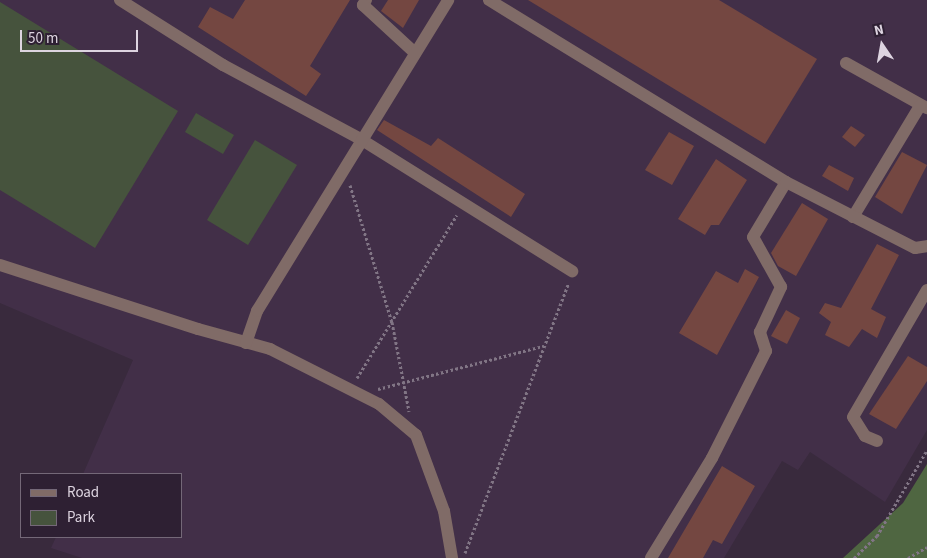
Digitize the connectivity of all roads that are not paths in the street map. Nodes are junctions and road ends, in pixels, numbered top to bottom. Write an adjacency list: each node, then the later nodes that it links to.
1 (120, 0): 8 (street)
2 (366, 0): 5 (street)
3 (448, 0): 5 (street)
4 (489, 0): 9 (street)
5 (415, 53): 8 (street)
6 (846, 63): 7 (street)
7 (924, 107): 10 (street)
8 (362, 140): 13 (street); 15 (street)
9 (786, 182): 10 (street); 18 (street)
10 (853, 217): 11 (street)
11 (927, 246)
12 (0, 265): 15 (street)
13 (572, 271)
14 (927, 290): 16 (street)
15 (246, 342): 17 (street)
16 (877, 441)
17 (452, 558)
18 (651, 558)

